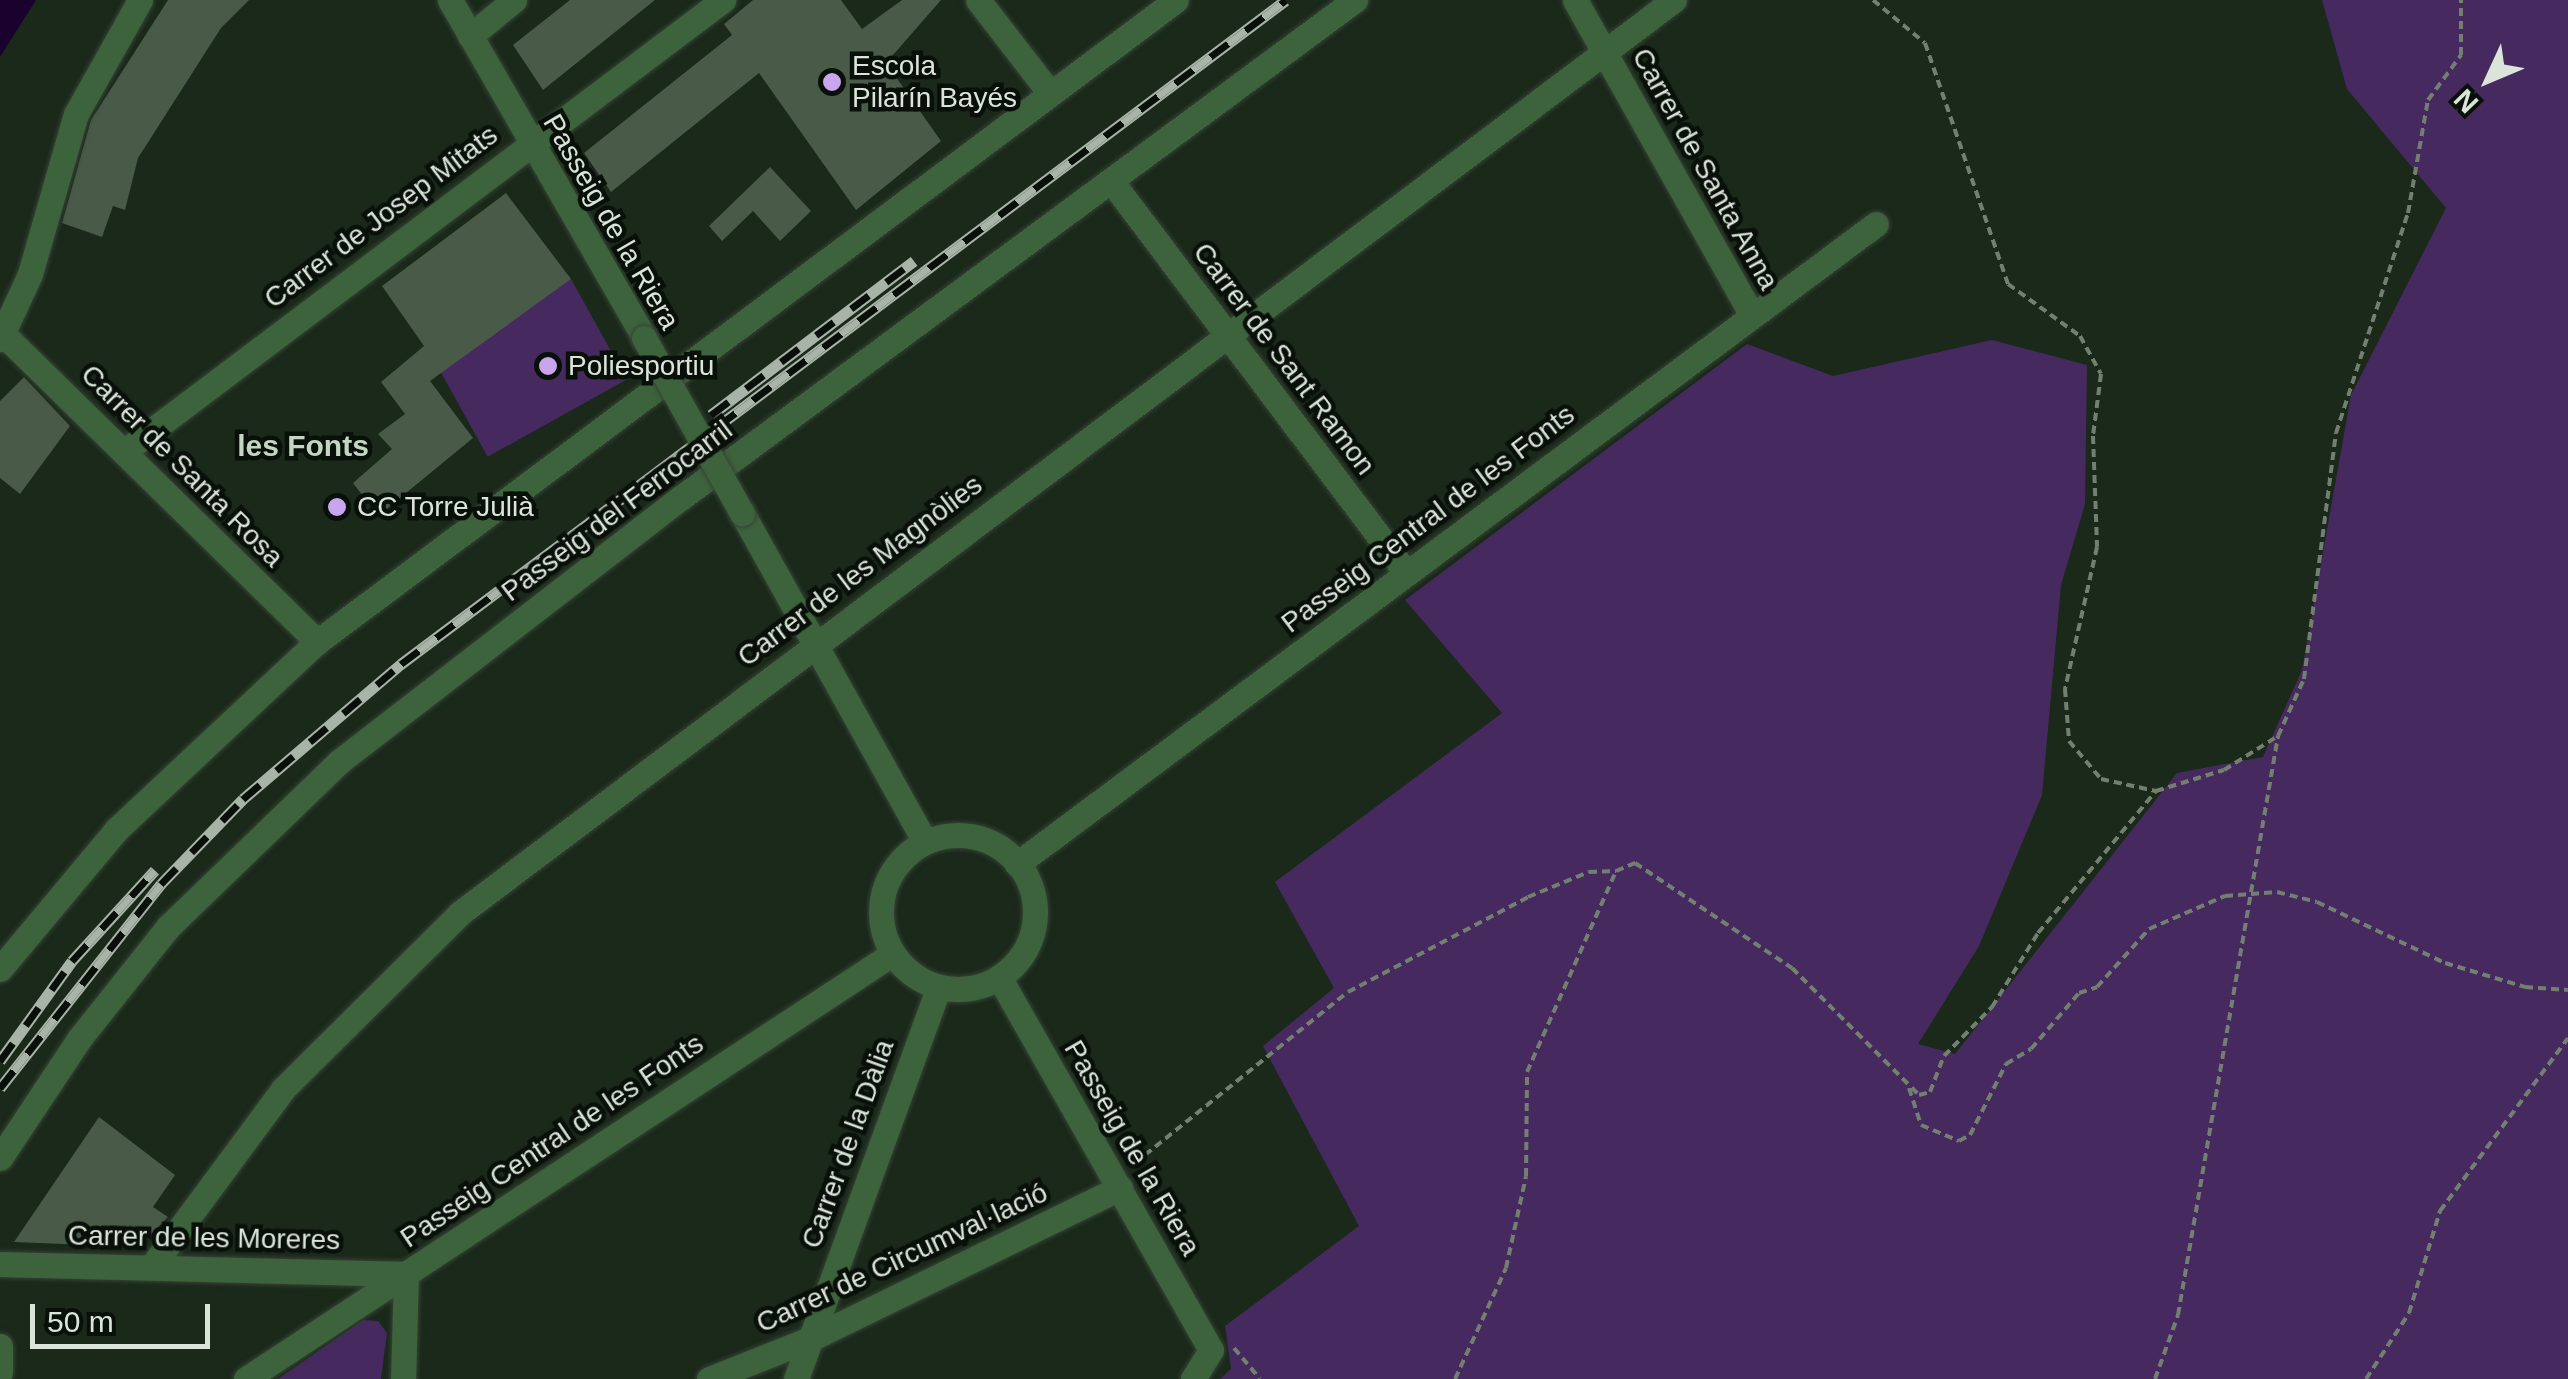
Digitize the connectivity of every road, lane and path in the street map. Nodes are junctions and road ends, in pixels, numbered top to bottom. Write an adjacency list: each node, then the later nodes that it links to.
1 (140, 0): 20 (street)
2 (450, 0): 12 (street, Passeig de la Riera)
3 (514, 0): 12 (street)
4 (723, 0): 15 (street, Carrer de Josep Mitats)
5 (978, 0): 14 (street)
6 (1176, 0): 14 (street)
7 (1355, 0): 16 (street, Passeig del Ferrocarril)
8 (1576, 0): 13 (street, Carrer de Santa Anna)
9 (1674, 0): 13 (street, Carrer de les Magnòlies)
10 (1873, 0): 26 (path)
11 (2462, 0): 25 (path)
12 (470, 36): 15 (street, Passeig de la Riera)
13 (1606, 52): 18 (street, Carrer de Santa Anna); 19 (street, Carrer de les Magnòlies)
14 (1048, 92): 23 (street)
15 (529, 142): 21 (street, Carrer de Josep Mitats); 24 (street, Passeig de la Riera, bridge)
16 (1112, 182): 19 (street, Carrer de Sant Ramon); 38 (street, Passeig del Ferrocarril)
17 (1876, 224): 18 (street, Passeig Central de les Fonts)
18 (1752, 316): 22 (street, Passeig Central de les Fonts)
19 (1227, 332): 22 (street, Carrer de Sant Ramon); 24 (street, Carrer de les Magnòlies)
20 (2, 337): 21 (street, Carrer de Santa Rosa)
21 (126, 450): 23 (street, Carrer de Santa Rosa)
22 (1407, 573): 28 (street, Passeig Central de les Fonts)
23 (317, 642): 32 (street)
24 (813, 643): 27 (street, Passeig de la Riera); 41 (street, Carrer de les Magnòlies)
25 (2278, 736): 26 (path); 30 (path)
26 (2156, 791): 37 (path)
27 (925, 842): 28 (street); 31 (street)
28 (1017, 864): 33 (street)
29 (1616, 871): 37 (path); 39 (path); 53 (path)
30 (2253, 894): 35 (path); 37 (path); 54 (path)
31 (892, 954): 34 (street); 42 (street, Passeig Central de les Fonts)
32 (0, 969)
33 (999, 978): 34 (street); 39 (street, Passeig de la Riera)
34 (939, 987): 43 (street, Carrer de la Dàlia)
35 (2568, 990)
36 (2568, 1038): 55 (path)
37 (1909, 1088)
38 (0, 1158)
39 (1117, 1184): 43 (street, Carrer de Circumval·lació); 45 (street, Passeig de la Riera)
40 (0, 1264): 41 (street, Carrer de les Moreres)
41 (153, 1265): 42 (street, Carrer de les Moreres)
42 (406, 1274): 47 (street, Passeig Central de les Fonts); 48 (street)
43 (810, 1339): 49 (street, Carrer de Circumval·lació); 50 (street, Carrer de la Dàlia)
44 (0, 1346): 46 (street)
45 (1211, 1350): 51 (street); 52 (path)
46 (0, 1372)
47 (246, 1379)
48 (403, 1379)
49 (709, 1379)
50 (796, 1379)
51 (1192, 1379)
52 (1260, 1379)
53 (1455, 1379)
54 (2155, 1379)
55 (2366, 1379)

